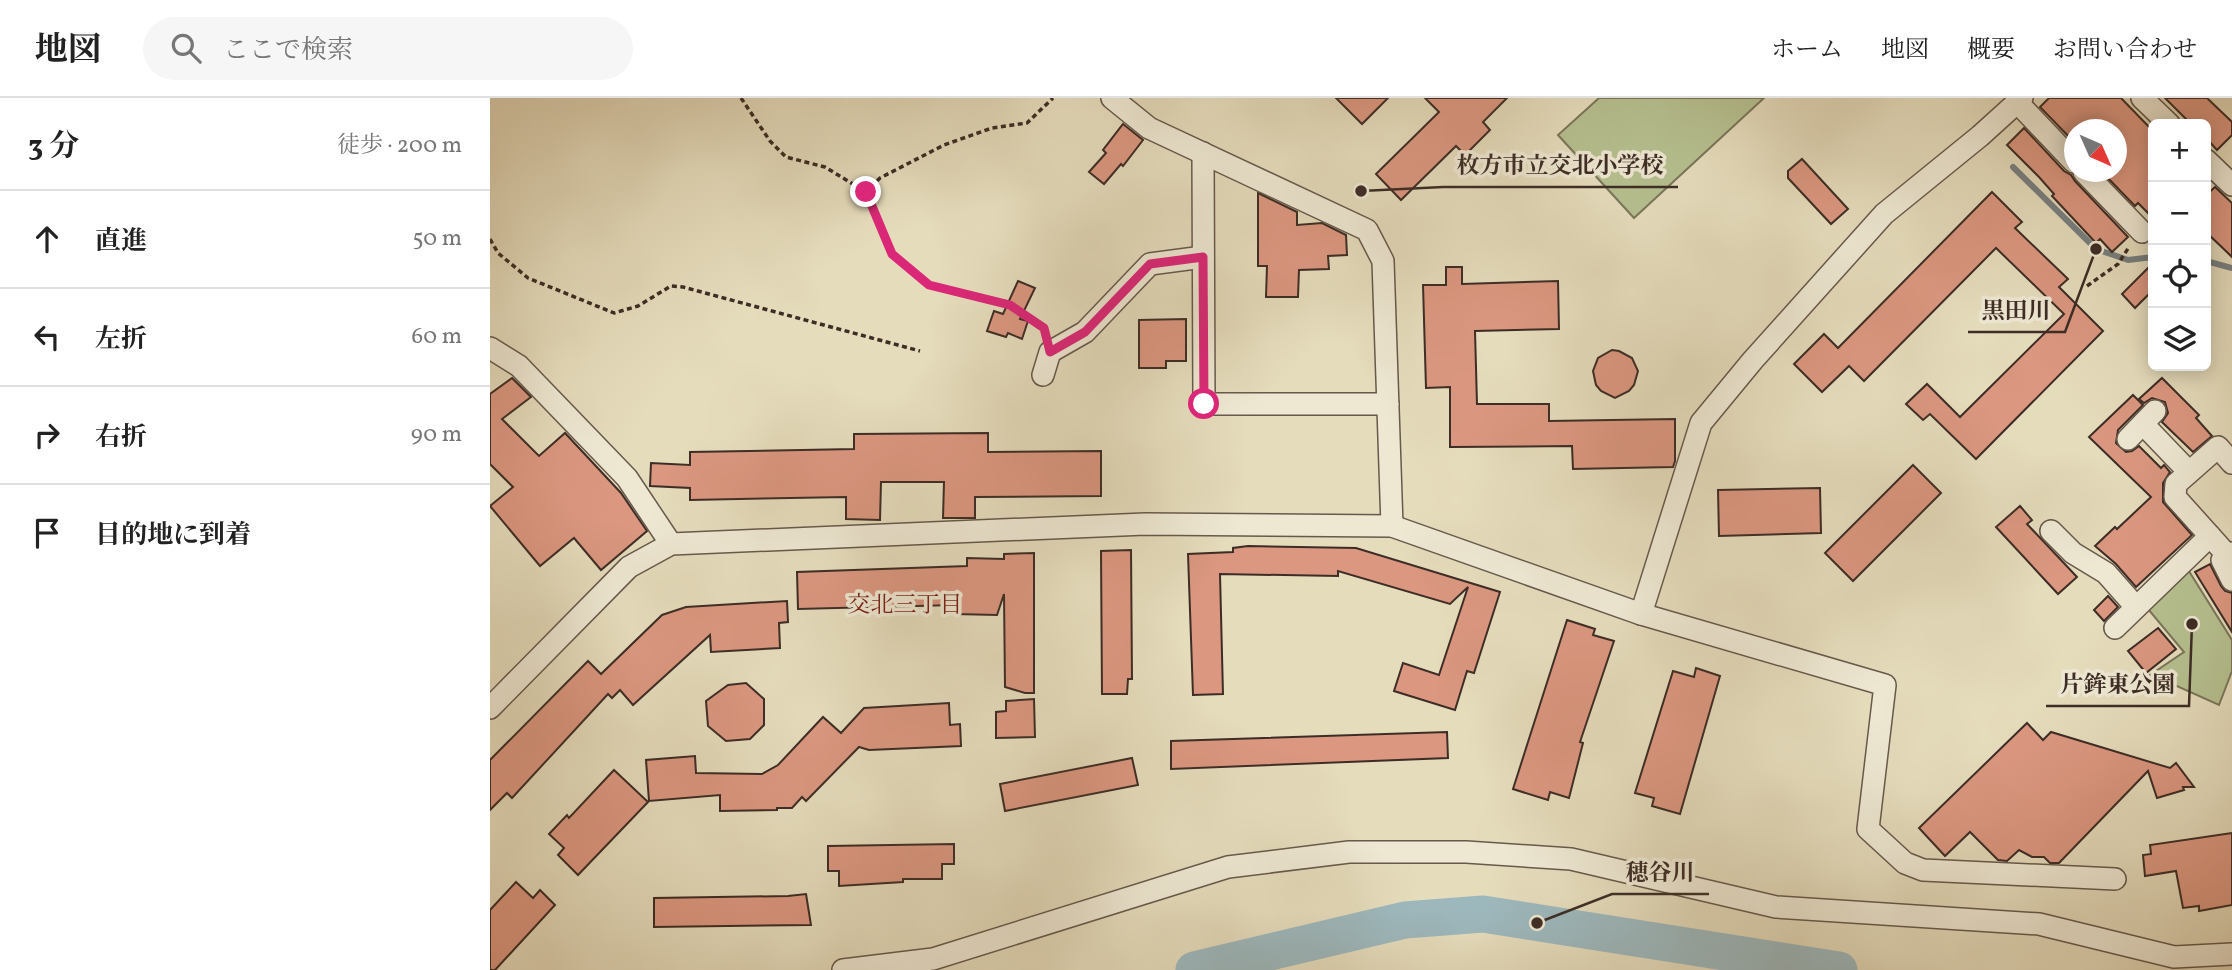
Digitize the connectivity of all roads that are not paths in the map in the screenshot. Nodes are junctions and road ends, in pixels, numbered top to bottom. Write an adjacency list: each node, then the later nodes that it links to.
1 (1112, 98): 6 (street)
2 (2142, 98): 4 (street)
3 (2019, 100): 5 (street); 23 (street)
4 (2164, 119)
5 (2064, 151)
6 (1203, 153): 9 (street); 12 (street)
7 (2092, 182): 8 (street)
8 (2138, 239)
9 (1203, 257): 11 (street); 12 (street)
10 (490, 348): 19 (street)
11 (1043, 375)
12 (1388, 404): 16 (street)
13 (2142, 424): 15 (street)
14 (2232, 463): 15 (street)
15 (2189, 472): 18 (street)
16 (1392, 526): 19 (street); 23 (street)
17 (2051, 531): 22 (street)
18 (2210, 536): 20 (street); 22 (street)
19 (671, 544): 25 (street)
20 (2230, 555): 21 (street)
21 (2232, 580)
22 (2136, 607): 24 (street)
23 (1641, 614): 26 (street)
24 (2115, 628)
25 (490, 708)
26 (2115, 879)
27 (2232, 954): 28 (street)
28 (843, 970)

